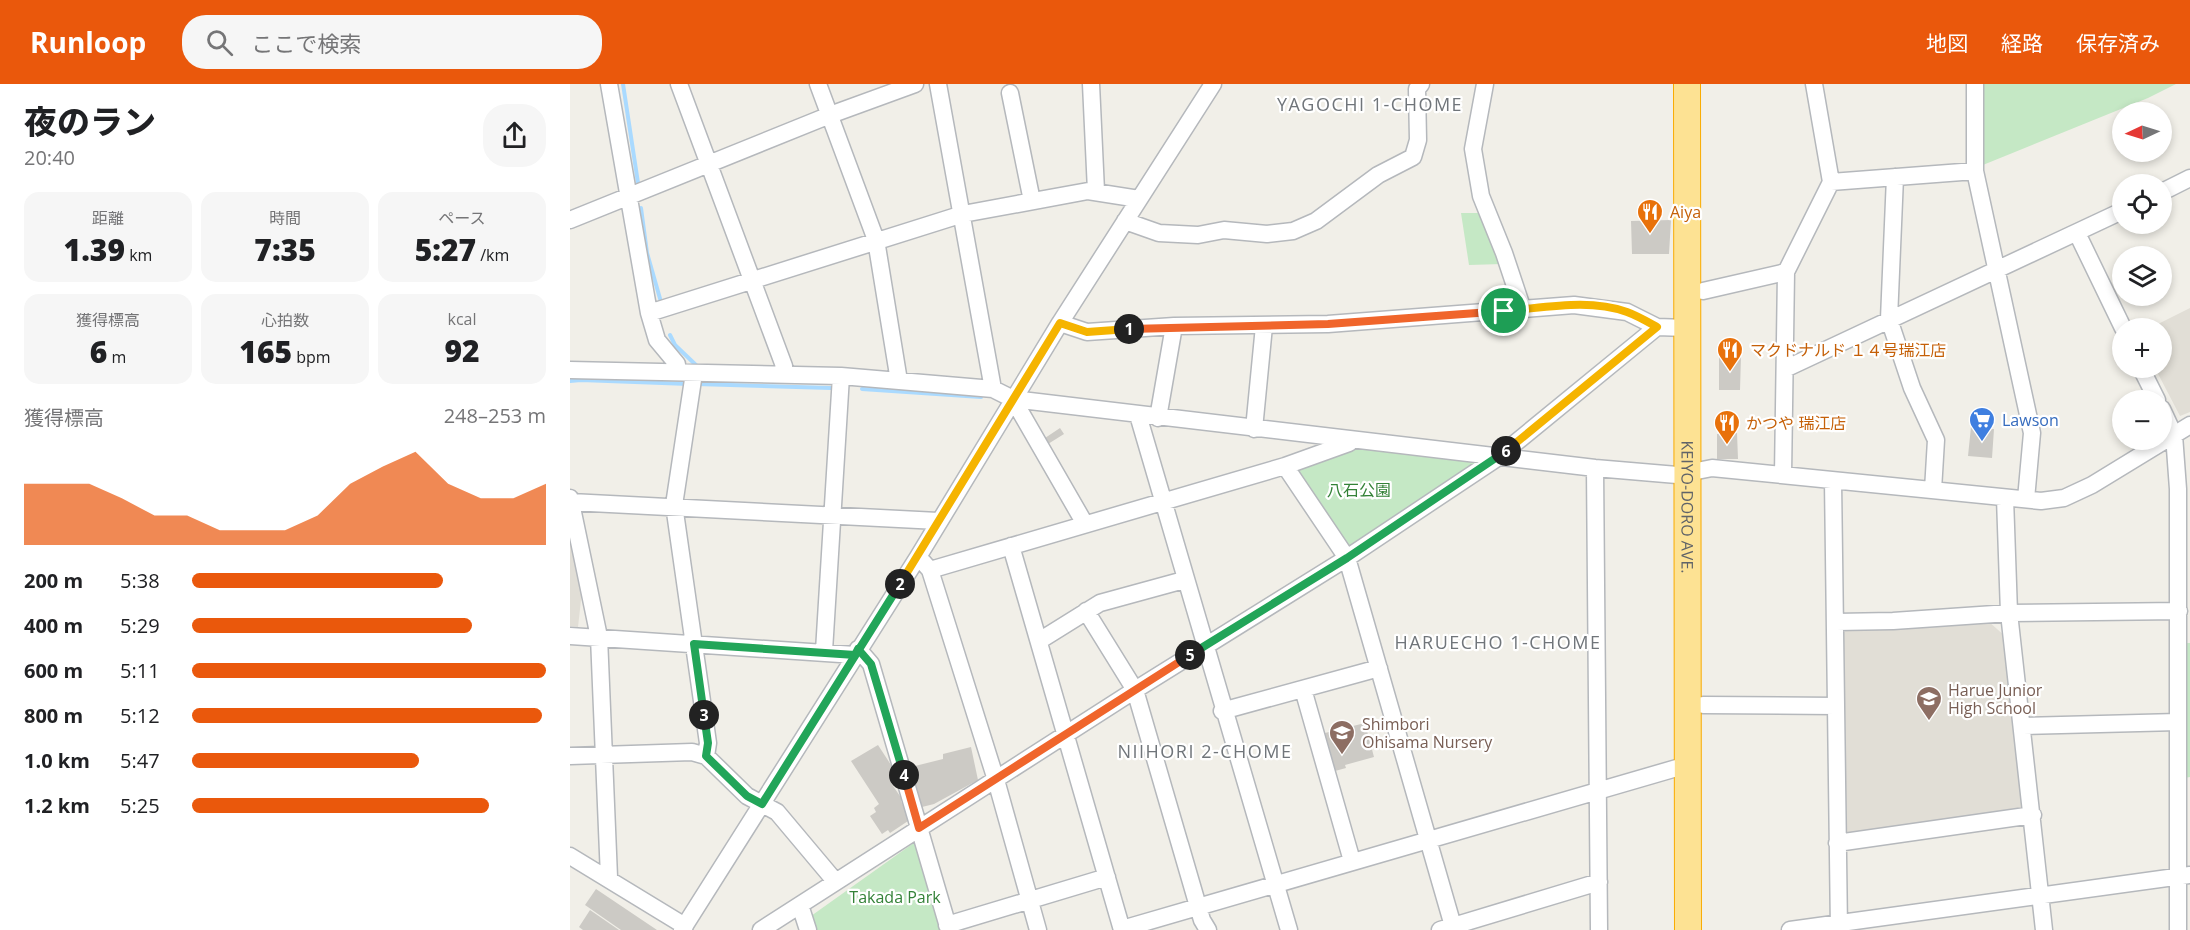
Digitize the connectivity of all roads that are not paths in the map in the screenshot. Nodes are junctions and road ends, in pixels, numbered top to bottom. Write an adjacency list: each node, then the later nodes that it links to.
1 (609, 84): 23 (street)
2 (679, 84): 16 (street)
3 (819, 84): 15 (street)
4 (915, 84): 15 (street)
5 (938, 84): 26 (street)
6 (1091, 84): 22 (street)
7 (1213, 84): 24 (street)
8 (1421, 84): 29 (street)
9 (1485, 84): 36 (street)
10 (1687, 84): 44 (highway, KEIYO-DORO AVE.)
11 (1704, 84): 35 (highway, KEIYO-DORO AVE.)
12 (1814, 84): 20 (street)
13 (1975, 84): 17 (street)
14 (1010, 93): 25 (street)
15 (830, 115): 16 (street); 31 (street)
16 (708, 165): 23 (street); 34 (street)
17 (1975, 171): 18 (street); 32 (street)
18 (1895, 177): 20 (street); 39 (street)
19 (2190, 178): 21 (street)
20 (1831, 183): 33 (street)
21 (2172, 187)
22 (1096, 191): 24 (street); 25 (street)
23 (629, 196): 28 (street); 37 (street)
24 (1139, 199): 29 (street)
25 (1032, 201): 26 (street)
26 (963, 214): 31 (street); 51 (street)
27 (2112, 216): 30 (street)
28 (570, 220)
29 (1125, 221): 40 (street)
30 (2077, 233): 32 (street); 38 (street)
31 (876, 240): 34 (street); 50 (street)
32 (1995, 271): 39 (street); 69 (street)
33 (1786, 272): 35 (street); 45 (street)
34 (752, 280): 37 (street); 48 (street)
35 (1703, 291): 63 (highway, KEIYO-DORO AVE.)
36 (1523, 310): 42 (street); 43 (street)
37 (649, 313): 47 (street)
38 (2118, 318)
39 (1889, 319): 45 (street); 67 (street)
40 (1060, 323): 41 (street); 52 (street)
41 (1174, 326): 42 (street); 54 (street)
42 (1264, 326): 56 (street)
43 (1657, 327): 44 (street); 60 (street)
44 (1686, 328): 63 (highway, KEIYO-DORO AVE.)
45 (1785, 369): 64 (street)
46 (570, 370): 47 (street)
47 (686, 372): 48 (street); 72 (street)
48 (784, 375): 49 (street)
49 (841, 376): 50 (street); 73 (street)
50 (899, 381): 51 (street)
51 (993, 389): 52 (street)
52 (1013, 399): 53 (street); 74 (street); 75 (street)
53 (1138, 415): 54 (street); 71 (street)
54 (1158, 418): 56 (street)
55 (2190, 425): 58 (street)
56 (1254, 429): 59 (street)
57 (2172, 431): 58 (street)
58 (2174, 435): 66 (street); 69 (street)
59 (1354, 441): 60 (street); 61 (street)
60 (1497, 458): 62 (street); 78 (street)
61 (1286, 466): 71 (street); 78 (street)
62 (1595, 468): 63 (street); 107 (street)
63 (1695, 471): 64 (street); 95 (highway, KEIYO-DORO AVE.); 104 (highway, KEIYO-DORO AVE.)
64 (1784, 475): 65 (street)
65 (1833, 481): 67 (street); 84 (street)
66 (2184, 488): 82 (street)
67 (1933, 490): 68 (street)
68 (2005, 498): 69 (street); 83 (street)
69 (2026, 499)
70 (570, 500): 72 (street); 86 (street)
71 (1162, 501): 75 (street); 80 (street)
72 (674, 505): 73 (street); 88 (street)
73 (832, 516): 74 (street); 90 (street)
74 (938, 521): 77 (street)
75 (1085, 524): 76 (street)
76 (1011, 546): 79 (street); 87 (street)
77 (918, 557): 79 (street); 91 (street)
78 (1347, 558): 89 (street); 92 (street)
79 (930, 570): 105 (street)
80 (1184, 580): 81 (street); 89 (street)
81 (1086, 611): 87 (street); 94 (street)
82 (2179, 611): 83 (street); 98 (street)
83 (2008, 613): 84 (street); 99 (street)
84 (1836, 622): 96 (street)
85 (570, 636): 86 (street)
86 (599, 637): 88 (street); 101 (street)
87 (1040, 641): 100 (street)
88 (694, 644): 90 (street); 103 (street)
89 (1204, 647): 94 (street); 97 (street)
90 (824, 651): 91 (street)
91 (857, 652): 108 (street); 110 (street)
92 (1379, 668): 93 (street); 111 (street)
93 (1303, 689): 97 (street); 114 (street)
94 (1135, 690): 100 (street); 124 (street)
95 (1703, 705): 96 (street); 137 (highway, KEIYO-DORO AVE.)
96 (1836, 706): 112 (street)
97 (1222, 711): 120 (street)
98 (2178, 722): 99 (street); 106 (street)
99 (2023, 726): 109 (street)
100 (1066, 735): 105 (street); 117 (street)
101 (603, 755): 102 (street); 103 (street); 116 (street)
102 (570, 756)
103 (706, 756): 108 (street)
104 (1687, 765): 107 (street); 136 (highway, KEIYO-DORO AVE.)
105 (996, 780): 110 (street); 122 (street)
106 (2184, 791): 115 (street)
107 (1599, 792): 111 (street); 119 (street)
108 (762, 804): 118 (street); 127 (street)
109 (2033, 815): 112 (street); 121 (street)
110 (919, 828): 118 (street); 125 (street)
111 (1428, 839): 114 (street); 128 (street)
112 (1837, 843): 126 (street)
113 (570, 856): 116 (street)
114 (1352, 861): 120 (street)
115 (2184, 876): 121 (street); 140 (street)
116 (609, 877): 127 (street)
117 (1107, 877): 122 (street); 129 (street)
118 (835, 881): 123 (street)
119 (1599, 882): 128 (street); 135 (street)
120 (1274, 883): 124 (street); 134 (street)
121 (2042, 895): 126 (street); 139 (street)
122 (1029, 900): 125 (street); 132 (street)
123 (800, 904): 130 (street); 131 (street)
124 (1198, 905): 129 (street); 133 (street)
125 (948, 927)
126 (1839, 927): 138 (street)
127 (684, 928)
128 (1447, 928)
129 (1122, 929)
130 (761, 930)
131 (808, 930)
132 (1038, 930)
133 (1208, 930)
134 (1289, 930)
135 (1599, 930)
136 (1688, 930)
137 (1704, 930)
138 (1790, 930)
139 (2044, 930)
140 (2178, 930)

